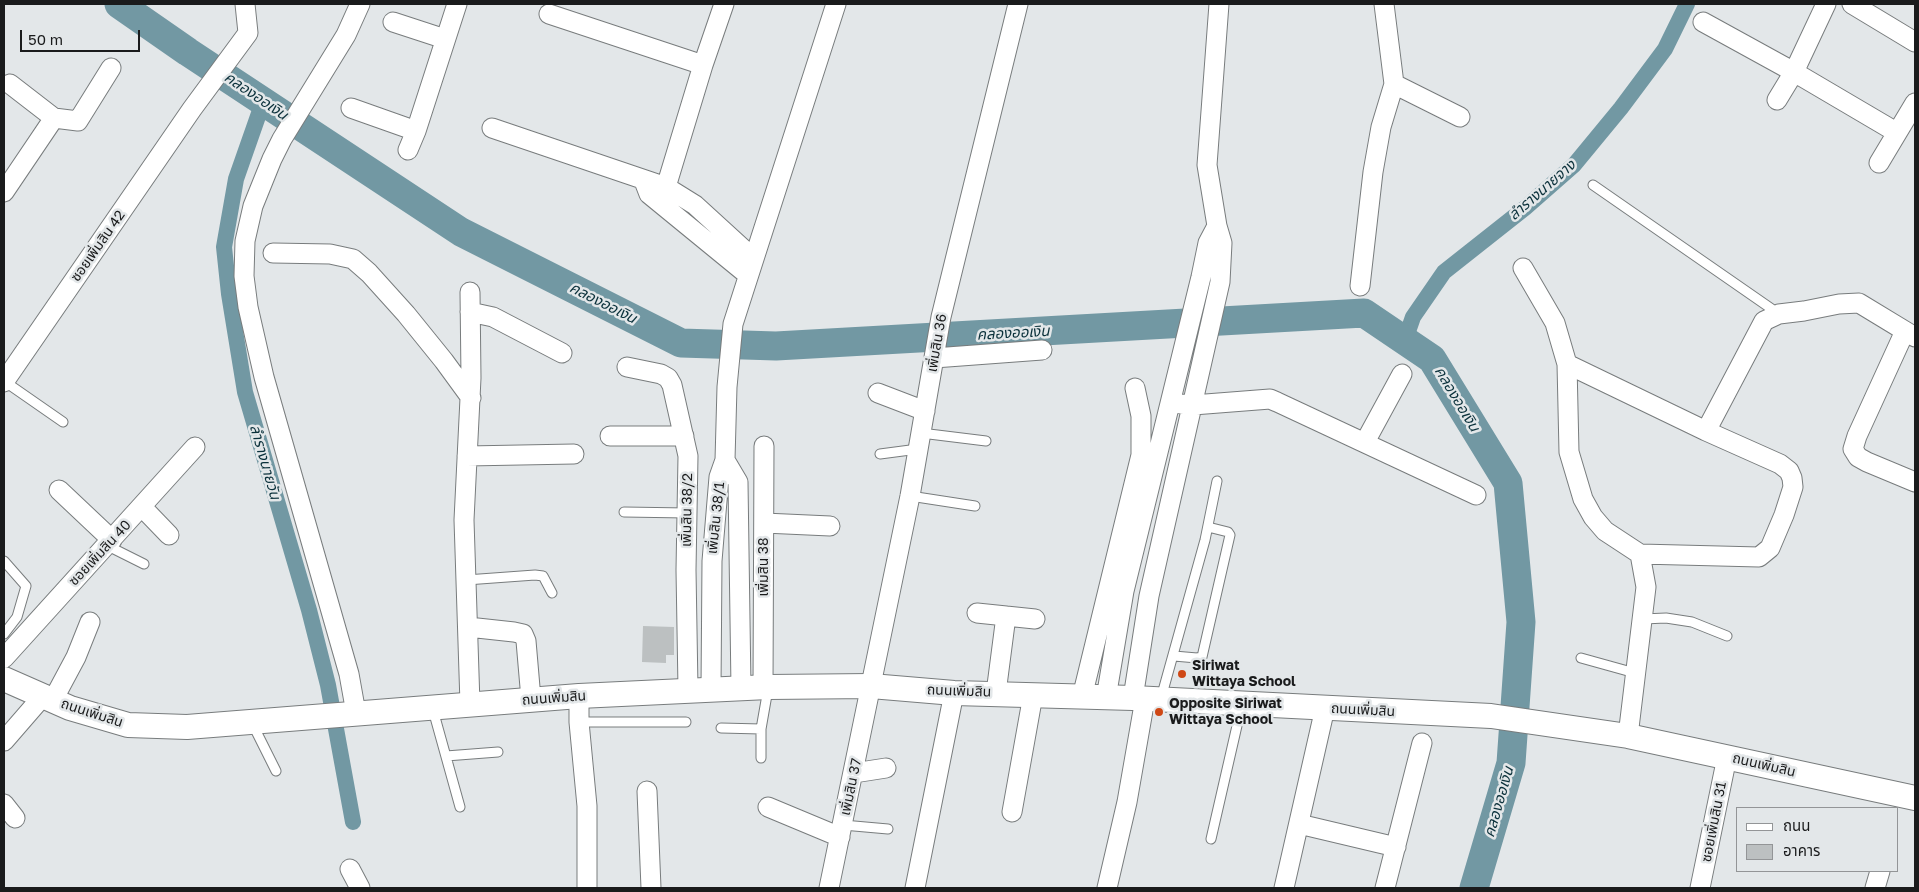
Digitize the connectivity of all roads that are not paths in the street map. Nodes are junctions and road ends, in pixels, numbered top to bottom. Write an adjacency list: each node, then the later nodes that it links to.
1 (245, 4): 50 (street, ซอยเพิ่มสิน 42)
2 (360, 4): 120 (street)
3 (457, 4): 14 (street)
4 (724, 4): 16 (street)
5 (836, 4): 37 (street)
6 (1018, 4): 46 (street, เพิ่มสิน 36)
7 (1219, 4): 35 (street)
8 (1384, 4): 20 (street)
9 (1826, 4): 18 (street)
10 (1852, 4): 15 (street)
11 (549, 14): 16 (street)
12 (393, 22): 14 (street)
13 (1703, 22): 18 (street)
14 (445, 39): 27 (street)
15 (1915, 42)
16 (702, 65): 33 (street)
17 (111, 68): 25 (street)
18 (1794, 72): 21 (street); 28 (street)
19 (10, 84): 25 (street)
20 (1394, 84): 24 (street); 39 (street)
21 (1777, 100)
22 (1915, 103): 28 (street)
23 (351, 108): 27 (street)
24 (1460, 117)
25 (54, 118): 34 (street)
26 (492, 128): 31 (street)
27 (416, 131): 29 (street)
28 (1896, 132): 30 (street)
29 (408, 150)
30 (1879, 163)
31 (644, 181): 33 (street); 37 (street)
32 (1593, 185): 42 (lane)
33 (666, 187): 37 (street)
34 (4, 192)
35 (1217, 226): 54 (street); 55 (street)
36 (273, 253): 53 (street)
37 (750, 266): 69 (street)
38 (1524, 268): 47 (street)
39 (1360, 286)
40 (470, 292): 41 (street)
41 (470, 312): 45 (street); 53 (street)
42 (1779, 314): 43 (street); 58 (street)
43 (1910, 334): 71 (street)
44 (1042, 350): 46 (street)
45 (562, 353)
46 (934, 356): 56 (street, เพิ่มสิน 36)
47 (1567, 364): 58 (street); 86 (street)
48 (626, 367): 60 (street, เพิ่มสิน 38/2)
49 (1402, 374): 63 (street)
50 (4, 381): 57 (lane)
51 (1135, 388): 111 (street)
52 (878, 393): 56 (street)
53 (470, 398): 68 (street)
54 (1170, 403): 55 (street); 113 (street)
55 (1192, 405): 63 (street); 115 (street)
56 (925, 410): 61 (street, เพิ่มสิน 36)
57 (64, 422)
58 (1706, 431): 86 (street)
59 (610, 436): 60 (street)
60 (684, 436): 78 (street, เพิ่มสิน 38/2)
61 (919, 441): 62 (lane); 67 (lane); 74 (street, เพิ่มสิน 36)
62 (986, 441)
63 (1365, 442): 73 (street)
64 (764, 446): 79 (street, เพิ่มสิน 38)
65 (195, 448): 76 (street, ซอยเพิ่มสิน 40)
66 (574, 454): 68 (street)
67 (880, 454)
68 (467, 456): 89 (street)
69 (726, 460): 81 (street, เพิ่มสิน 38/1); 83 (street, เพิ่มสิน 38/1)
70 (1217, 481): 82 (lane)
71 (1915, 482)
72 (59, 490): 85 (street)
73 (1476, 495)
74 (910, 496): 75 (lane); 104 (street, เพิ่มสิน 36)
75 (976, 506)
76 (142, 507): 84 (street); 85 (street, ซอยเพิ่มสิน 40)
77 (624, 512): 78 (lane)
78 (687, 513): 106 (street, เพิ่มสิน 38/2)
79 (764, 524): 80 (street); 105 (street, เพิ่มสิน 38)
80 (830, 526)
81 (715, 527): 83 (street); 106 (street, เพิ่มสิน 38/1)
82 (1208, 527): 99 (lane); 99 (lane)
83 (739, 529): 105 (street, เพิ่มสิน 38/1)
84 (169, 535)
85 (109, 543): 88 (lane); 100 (street, ซอยเพิ่มสิน 40)
86 (1640, 554): 94 (street)
87 (4, 561): 97 (lane)
88 (144, 564)
89 (466, 580): 90 (lane); 96 (street)
90 (552, 593)
91 (977, 613): 92 (street)
92 (1006, 616): 93 (street); 108 (street)
93 (1035, 619)
94 (1643, 619): 98 (lane); 102 (street)
95 (90, 622): 112 (street)
96 (468, 628): 114 (street); 116 (street)
97 (4, 634)
98 (1727, 636)
99 (1174, 656): 115 (lane)
100 (4, 658)
101 (1581, 658): 102 (lane)
102 (1635, 673): 126 (street)
103 (4, 679): 112 (street, ถนนเพิ่มสิน)
104 (870, 686): 105 (street, ถนนเพิ่มสิน); 107 (street, ถนนเพิ่มสิน); 135 (street, เพิ่มสิน 37)
105 (758, 687): 106 (street, ถนนเพิ่มสิน); 125 (lane)
106 (700, 689): 110 (street, ถนนเพิ่มสิน)
107 (954, 693): 108 (street, ถนนเพิ่มสิน); 152 (street)
108 (996, 693): 109 (street, ถนนเพิ่มสิน)
109 (1033, 694): 111 (street, ถนนเพิ่มสิน); 140 (street)
110 (579, 696): 114 (street, ถนนเพิ่มสิน); 122 (street)
111 (1082, 697): 113 (street, ถนนเพิ่มสิน)
112 (48, 698): 121 (street, ถนนเพิ่มสิน); 127 (street)
113 (1106, 698): 115 (street, ถนนเพิ่มสิน)
114 (531, 699): 116 (street, ถนนเพิ่มสิน)
115 (1146, 699): 117 (street, ถนนเพิ่มสิน); 153 (street)
116 (470, 704): 118 (street, ถนนเพิ่มสิน)
117 (1242, 704): 119 (street, ถนนเพิ่มสิน); 144 (lane)
118 (433, 707): 120 (street, ถนนเพิ่มสิน); 130 (lane)
119 (1325, 708): 126 (street, ถนนเพิ่มสิน); 141 (street)
120 (342, 715): 121 (street, ถนนเพิ่มสิน)
121 (252, 722): 134 (lane)
122 (579, 722): 123 (lane); 149 (street)
123 (686, 722)
124 (721, 728): 125 (lane)
125 (762, 729): 132 (lane)
126 (1628, 736): 131 (street, ถนนเพิ่มสิน)
127 (4, 741)
128 (1422, 743): 145 (street)
129 (498, 752): 130 (lane)
130 (446, 756): 138 (lane)
131 (1727, 757): 137 (street, ถนนเพิ่มสิน); 156 (street, ซอยเพิ่มสิน 31)
132 (761, 758)
133 (886, 768): 135 (street)
134 (276, 772)
135 (854, 773): 143 (street, เพิ่มสิน 37)
136 (647, 792): 150 (street)
137 (1904, 801)
138 (460, 807)
139 (768, 807): 143 (street)
140 (1012, 812)
141 (1299, 824): 145 (street); 154 (street)
142 (888, 829): 143 (lane)
143 (841, 831): 151 (street, เพิ่มสิน 37)
144 (1210, 839)
145 (1396, 847): 155 (street)
146 (350, 869): 148 (street)
147 (1880, 872): 157 (street)
148 (360, 888)
149 (587, 888)
150 (651, 888)
151 (829, 888)
152 (915, 888)
153 (1107, 888)
154 (1284, 888)
155 (1385, 888)
156 (1700, 888)
157 (1875, 888)

